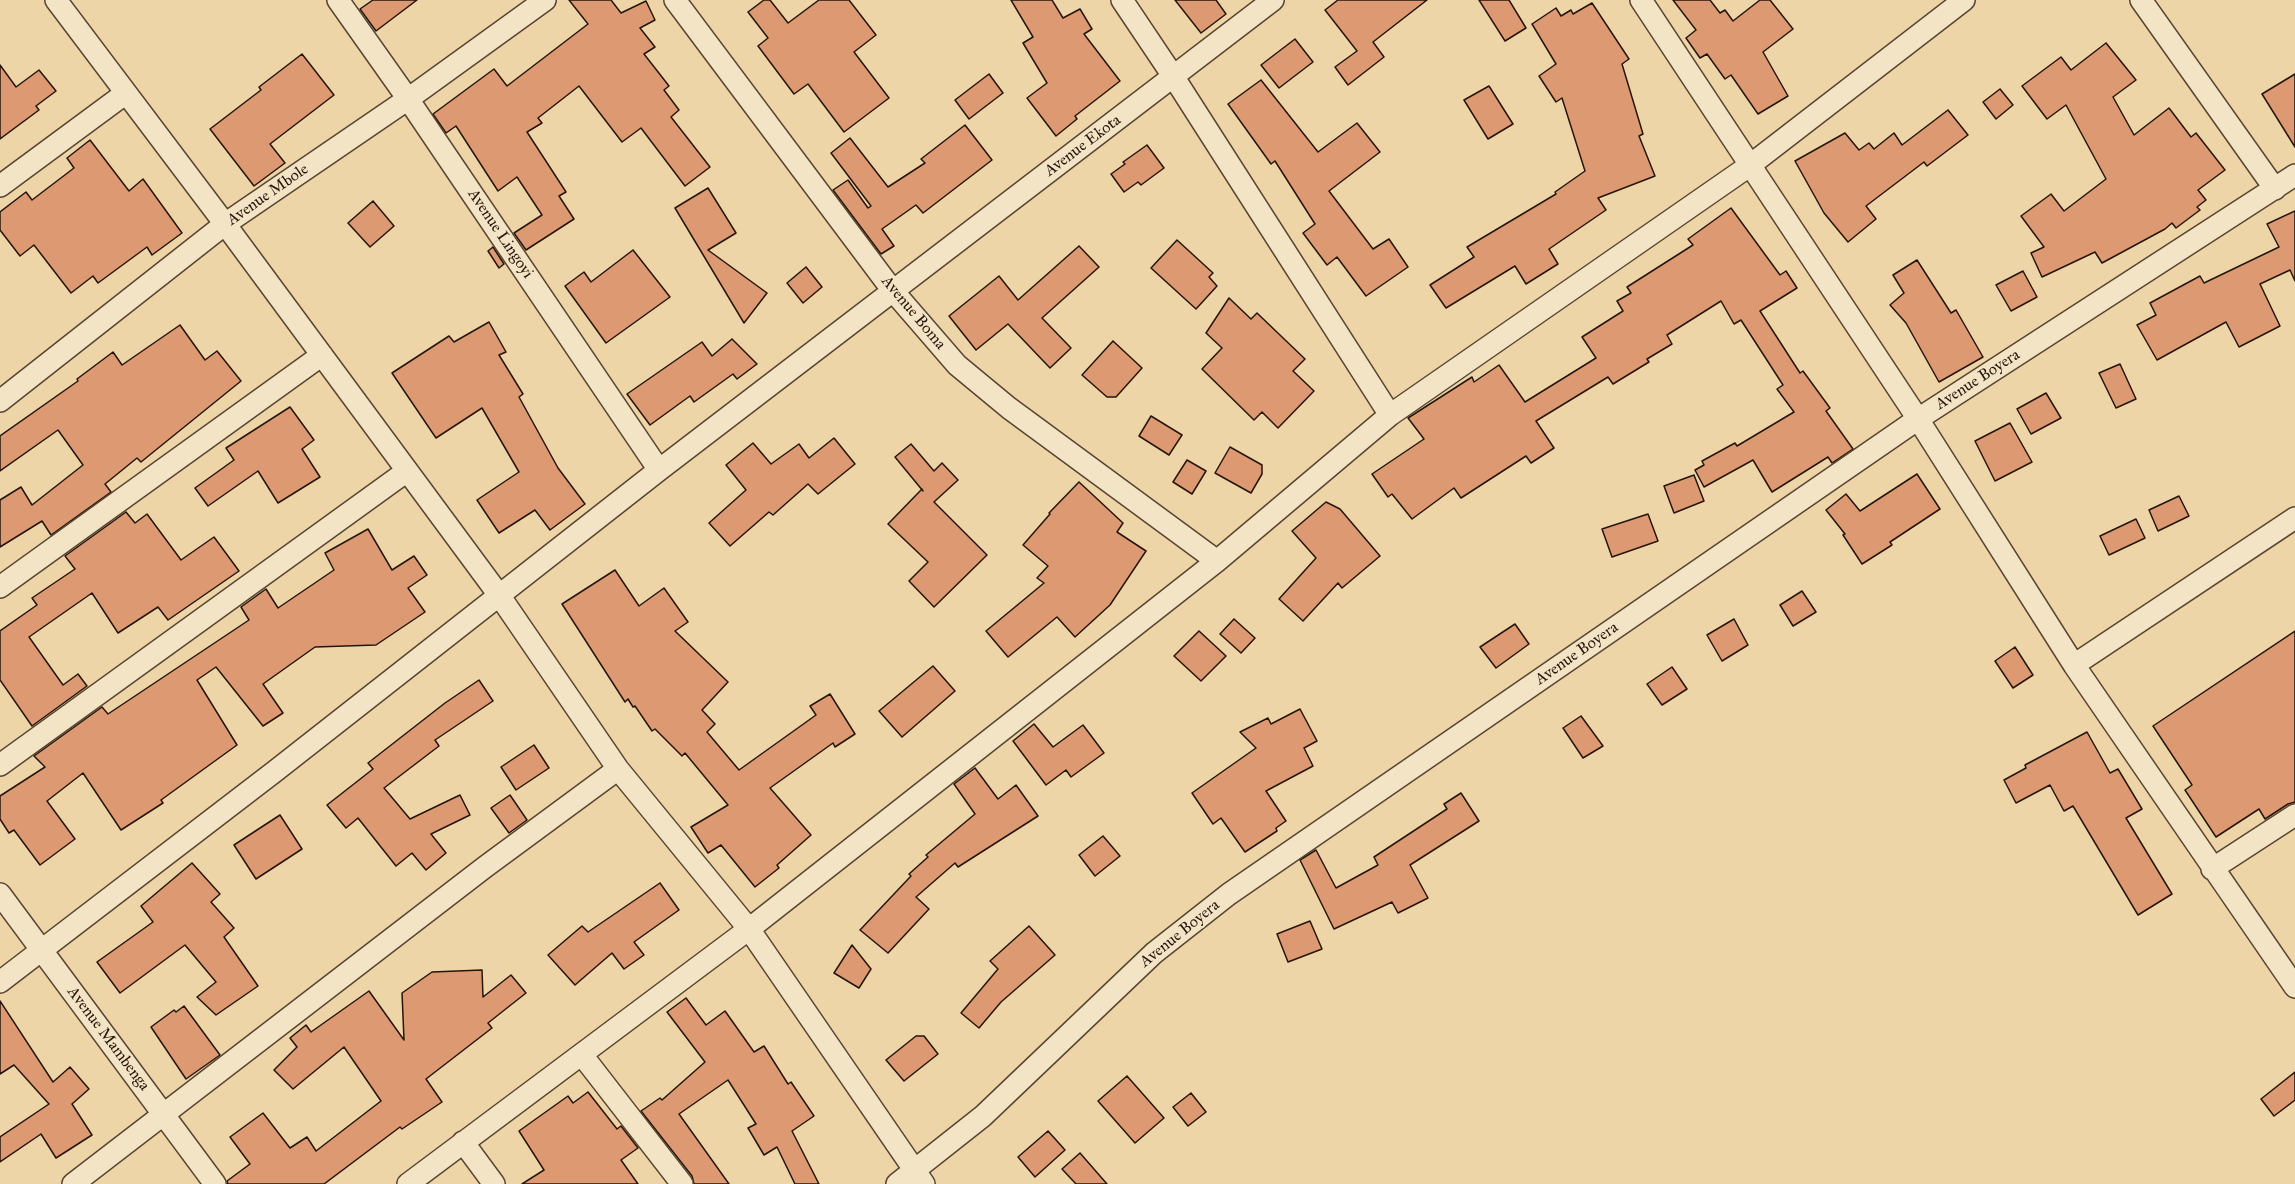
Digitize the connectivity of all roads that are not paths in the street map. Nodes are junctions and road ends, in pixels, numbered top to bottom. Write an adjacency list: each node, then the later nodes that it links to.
1 (57, 0): 11 (street)
2 (338, 0): 12 (street, Avenue Lingoyi)
3 (545, 0): 12 (street, Avenue Mbole)
4 (675, 0): 18 (street, Avenue Boma)
5 (1122, 0): 10 (street)
6 (1273, 0): 10 (street, Avenue Ekota)
7 (1641, 0): 13 (street)
8 (1964, 0): 13 (street)
9 (2141, 0): 16 (street)
10 (1173, 76): 18 (street, Avenue Ekota); 21 (street)
11 (126, 93): 15 (street); 17 (street)
12 (408, 99): 17 (street, Avenue Mbole); 23 (street, Avenue Lingoyi)
13 (1749, 166): 21 (street); 22 (street)
14 (2295, 175): 16 (street, Avenue Boyera)
15 (0, 186)
16 (2275, 189): 22 (street, Avenue Boyera)
17 (225, 224): 19 (street); 20 (street, Avenue Mbole)
18 (893, 291): 23 (street, Avenue Ekota); 26 (street, Avenue Boma)
19 (322, 355): 24 (street); 27 (street)
20 (0, 401)
21 (1390, 415): 26 (street)
22 (1918, 419): 29 (street); 42 (street, Avenue Boyera)
23 (659, 470): 28 (street, Avenue Ekota)
24 (407, 471): 28 (street); 30 (street)
25 (2295, 518): 29 (street)
26 (1217, 561): 35 (street)
27 (0, 587)
28 (499, 595): 31 (street); 36 (street, Avenue Ekota)
29 (2074, 665): 33 (street)
30 (0, 765)
31 (618, 769): 35 (street); 40 (street)
32 (2295, 815): 33 (street)
33 (2212, 869): 38 (street)
34 (0, 894): 36 (street, Avenue Mambenga)
35 (749, 929): 39 (street); 42 (street)
36 (40, 951): 37 (street, Avenue Ekota); 40 (street, Avenue Mambenga)
37 (0, 982)
38 (2295, 987)
39 (582, 1055): 41 (street); 47 (street)
40 (165, 1115): 43 (street); 44 (street, Avenue Mambenga)
41 (463, 1142): 45 (street); 46 (street)
42 (920, 1178): 48 (street, Avenue Boyera)
43 (73, 1184)
44 (215, 1184)
45 (408, 1184)
46 (494, 1184)
47 (682, 1184)
48 (897, 1184)

